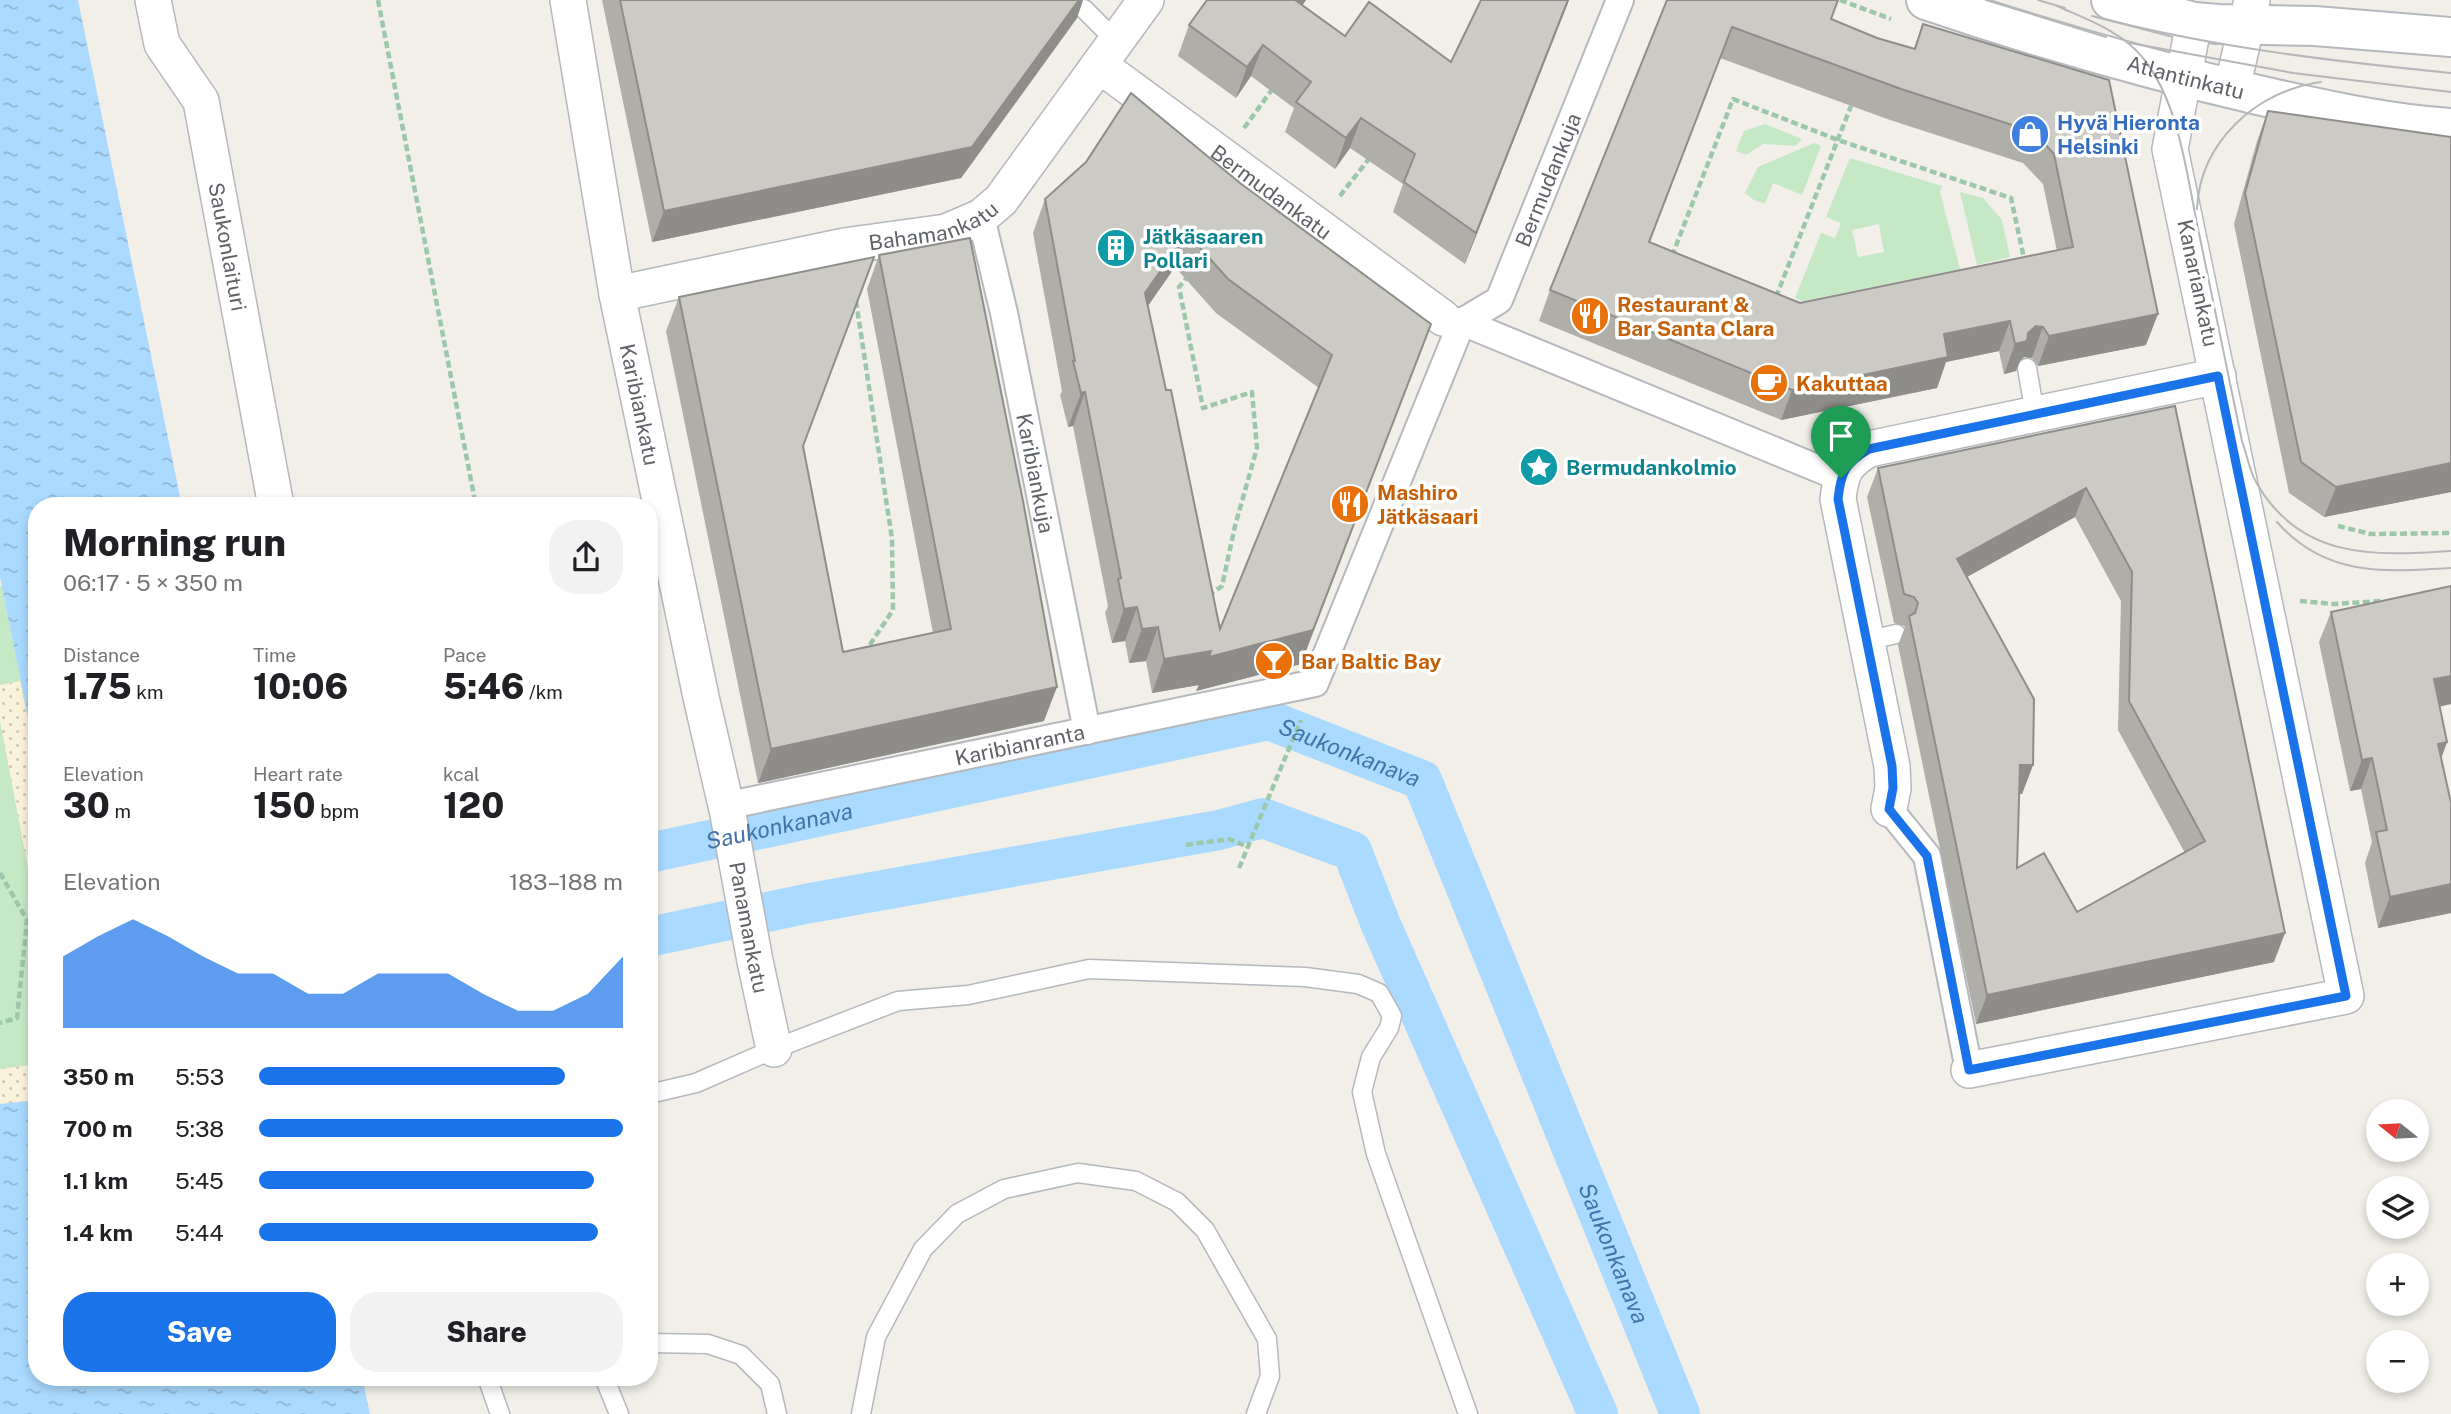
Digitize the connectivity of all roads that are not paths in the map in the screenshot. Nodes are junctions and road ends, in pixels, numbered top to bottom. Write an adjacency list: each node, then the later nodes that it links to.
1 (153, 0): 22 (street, Saukonlaituri)
2 (568, 0): 16 (street, Karibiankatu)
3 (1146, 0): 11 (street, Bahamankatu)
4 (1620, 0): 17 (street, Bermudankuja)
5 (1926, 0): 12 (street, Atlantinkatu)
6 (2111, 0): 9 (street)
7 (1084, 9): 11 (lane)
8 (2249, 13): 9 (street); 10 (street); 13 (street)
9 (2194, 22): 12 (street, Kanariankatu)
10 (2451, 37)
11 (1108, 53): 15 (street, Bahamankatu); 17 (street, Bermudankatu)
12 (2184, 77): 13 (street, Atlantinkatu); 19 (street, Kanariankatu)
13 (2232, 89): 14 (street, Atlantinkatu)
14 (2451, 128)
15 (981, 217): 16 (street, Bahamankatu); 23 (street, Karibiankuja)
16 (617, 294): 25 (street, Karibiankatu)
17 (1452, 320): 21 (street); 23 (street, Karibianranta)
18 (2027, 368): 20 (lane)
19 (2218, 376): 20 (street); 27 (street, Kanariankatu)
20 (2035, 414): 21 (street)
21 (1841, 478): 24 (street)
22 (274, 497)
23 (1087, 731): 25 (street, Karibianranta)
24 (1889, 809): 27 (street)
25 (727, 810): 26 (street, Panamankatu)
26 (774, 1049): 28 (lane); 37 (lane)
27 (1969, 1070)
28 (658, 1092)
29 (658, 1343): 34 (lane)
30 (490, 1386): 32 (lane)
31 (608, 1386): 33 (lane)
32 (500, 1414)
33 (619, 1414)
34 (777, 1414)
35 (861, 1414): 36 (lane)
36 (1256, 1414)
37 (1468, 1414)

